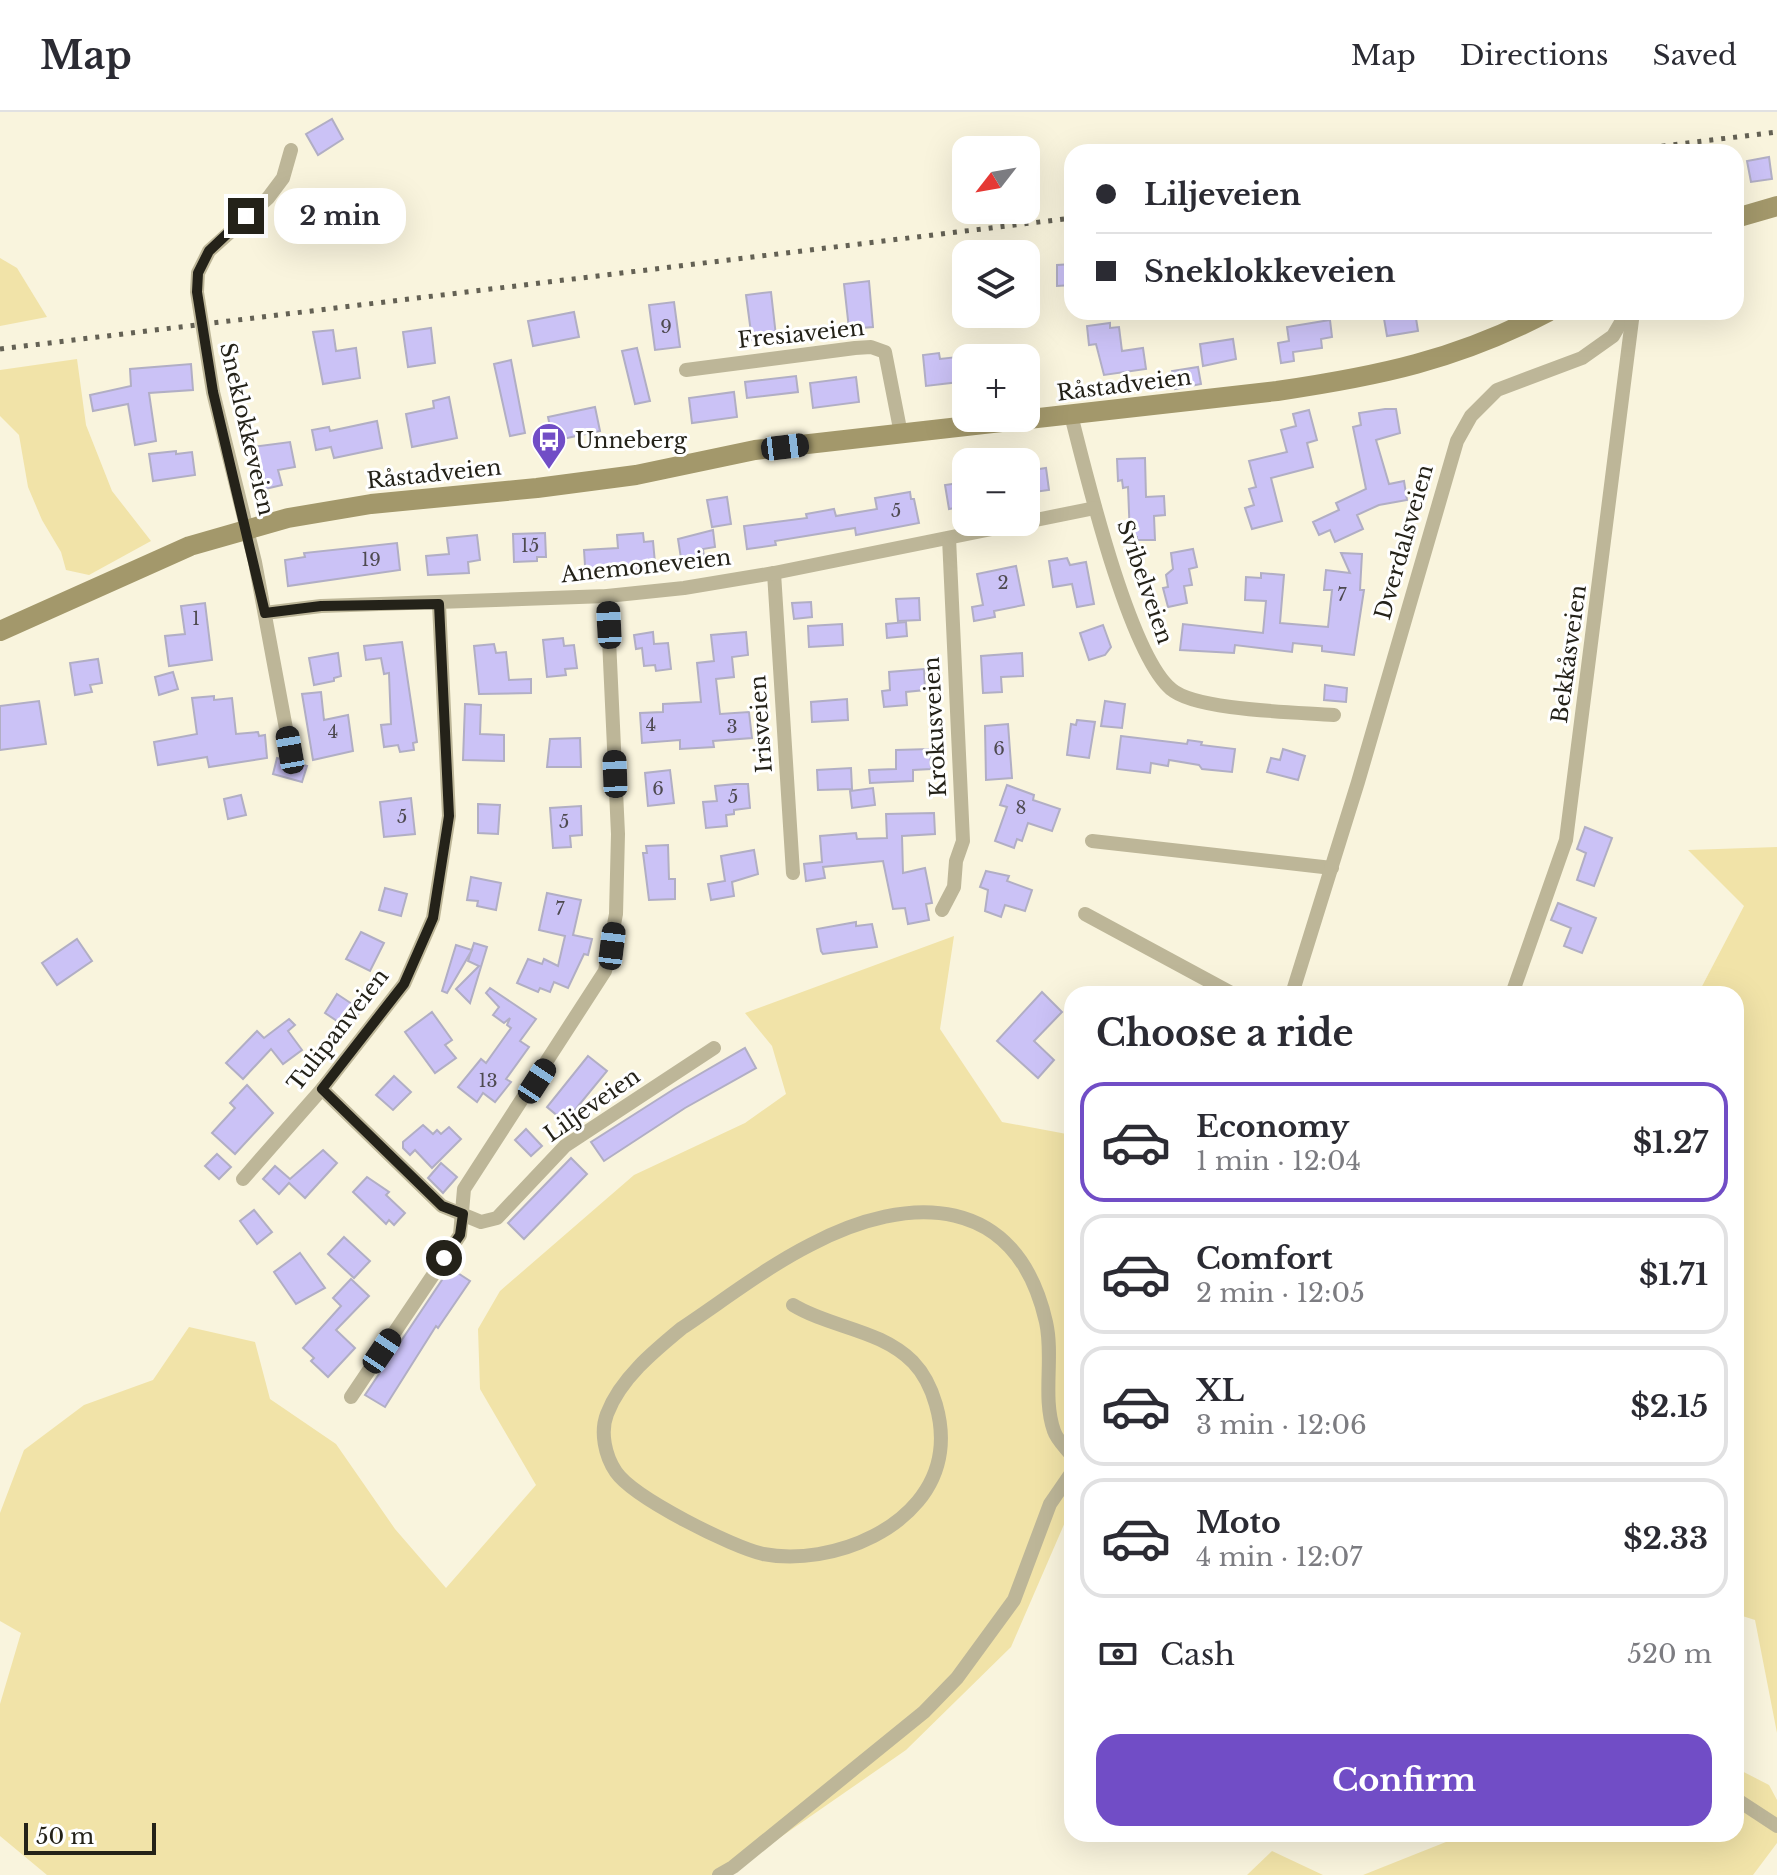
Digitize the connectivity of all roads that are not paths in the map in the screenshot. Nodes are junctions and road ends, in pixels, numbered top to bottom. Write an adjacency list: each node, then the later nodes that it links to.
1 (291, 150): 12 (street, Sneklokkeveien)
2 (1777, 206): 3 (main road)
3 (1744, 216)
4 (1531, 320): 8 (main road, Råstadveien)
5 (1622, 320): 23 (street, Dverdalsveien)
6 (1632, 320): 29 (street, Bekkåsveien)
7 (686, 370): 9 (street, Fresiaveien)
8 (1071, 415): 9 (main road, Råstadveien); 10 (street, Svibelveien)
9 (901, 434): 12 (main road, Råstadveien)
10 (1095, 508): 11 (street, Anemoneveien); 20 (street, Svibelveien)
11 (1040, 519)
12 (247, 528): 18 (street, Sneklokkeveien); 19 (main road, Råstadveien)
13 (959, 536): 14 (street, Anemoneveien)
14 (949, 538): 15 (street, Anemoneveien); 25 (street, Krokusveien)
15 (774, 573): 16 (street, Anemoneveien); 24 (street, Irisveien)
16 (607, 596): 17 (street, Anemoneveien); 33 (street, Liljeveien)
17 (439, 604): 18 (street, Anemoneveien); 31 (street, Tulipanveien)
18 (265, 613): 21 (street, Sneklokkeveien)
19 (0, 631)
20 (1334, 715)
21 (290, 750)
22 (1092, 841): 23 (street)
23 (1332, 868): 28 (street, Dverdalsveien)
24 (793, 873)
25 (942, 910)
26 (1085, 914): 27 (street)
27 (1218, 986)
28 (1295, 986)
29 (1515, 986)
30 (714, 1048): 33 (street, Liljeveien)
31 (322, 1089): 32 (street, Tulipanveien); 33 (street, Liljeveien)
32 (243, 1179)
33 (463, 1214): 35 (street, Liljeveien)
34 (793, 1305): 36 (street)
35 (351, 1397)
36 (1064, 1446)
37 (1064, 1484): 40 (street)
38 (1744, 1804): 39 (street)
39 (1777, 1826)
40 (719, 1875)

